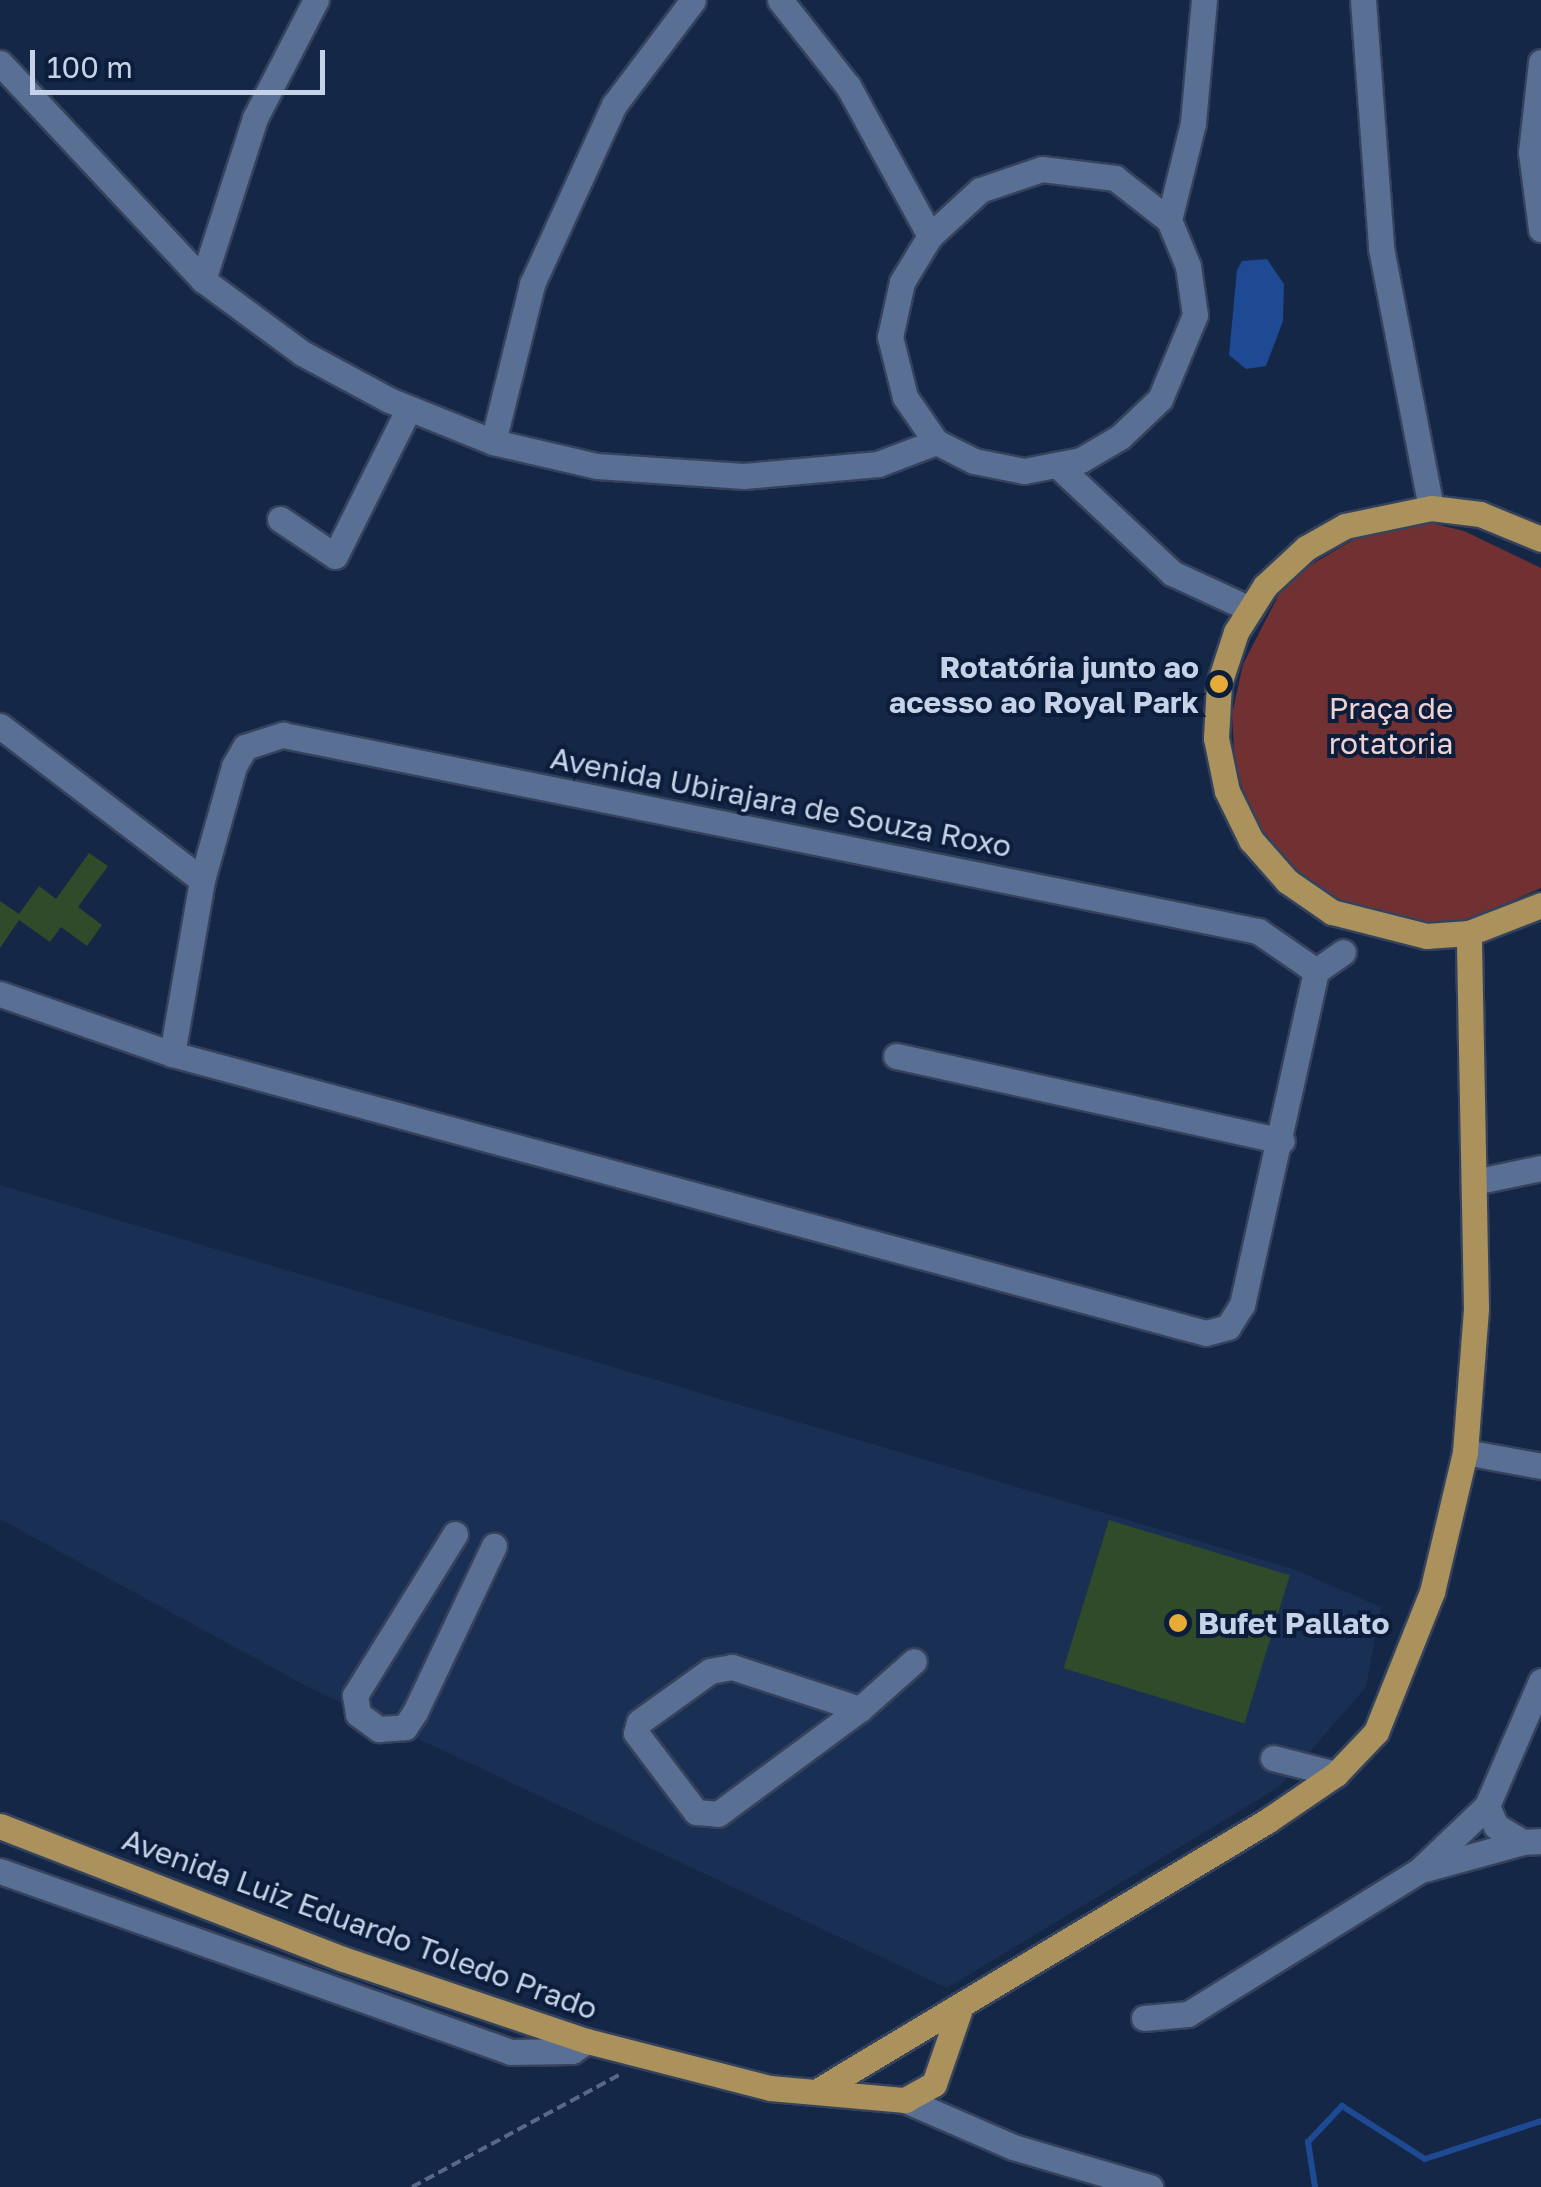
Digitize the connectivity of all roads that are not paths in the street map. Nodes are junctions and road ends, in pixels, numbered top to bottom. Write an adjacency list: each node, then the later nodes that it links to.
1 (316, 0): 11 (street)
2 (694, 0): 13 (street)
3 (780, 0): 10 (street)
4 (1204, 0): 8 (street)
5 (1363, 0): 16 (street)
6 (1541, 62): 9 (street)
7 (0, 63): 11 (street)
8 (1169, 220): 10 (street); 15 (street)
9 (1541, 229)
10 (930, 236): 14 (street)
11 (202, 280): 12 (street)
12 (409, 408): 13 (street); 17 (street)
13 (493, 442): 14 (street)
14 (936, 442): 15 (street)
15 (1058, 465): 19 (street)
16 (1431, 508): 18 (main road); 19 (main road)
17 (280, 520)
18 (1541, 539)
19 (1250, 609): 23 (main road)
20 (0, 726): 21 (street)
21 (202, 880): 25 (street, Avenida Ubirajara de Souza Roxo); 27 (street)
22 (1541, 905): 23 (main road)
23 (1470, 933): 31 (main road)
24 (1343, 952): 25 (street)
25 (1316, 971): 29 (street)
26 (0, 994): 27 (street)
27 (172, 1054): 29 (street)
28 (896, 1056): 29 (street)
29 (1282, 1141)
30 (1541, 1168): 31 (street)
31 (1474, 1182): 32 (main road)
32 (1465, 1452): 33 (street); 40 (main road)
33 (1541, 1466)
34 (455, 1534): 35 (street)
35 (494, 1546)
36 (914, 1661): 38 (street)
37 (1541, 1681): 41 (street)
38 (860, 1708): 38 (street)
39 (1273, 1758): 40 (street)
40 (1336, 1774): 46 (main road)
41 (1487, 1806): 43 (street); 45 (street)
42 (0, 1826): 48 (main road, Avenida Luiz Eduardo Toledo Prado)
43 (1532, 1842): 45 (street)
44 (0, 1870): 48 (street)
45 (1420, 1870): 47 (street)
46 (959, 2012): 49 (main road); 50 (main road)
47 (1144, 2018)
48 (587, 2041): 49 (main road, Avenida Luiz Eduardo Toledo Prado)
49 (819, 2090): 50 (main road, Avenida Luiz Eduardo Toledo Prado)
50 (905, 2100): 51 (street)
51 (1150, 2187)

